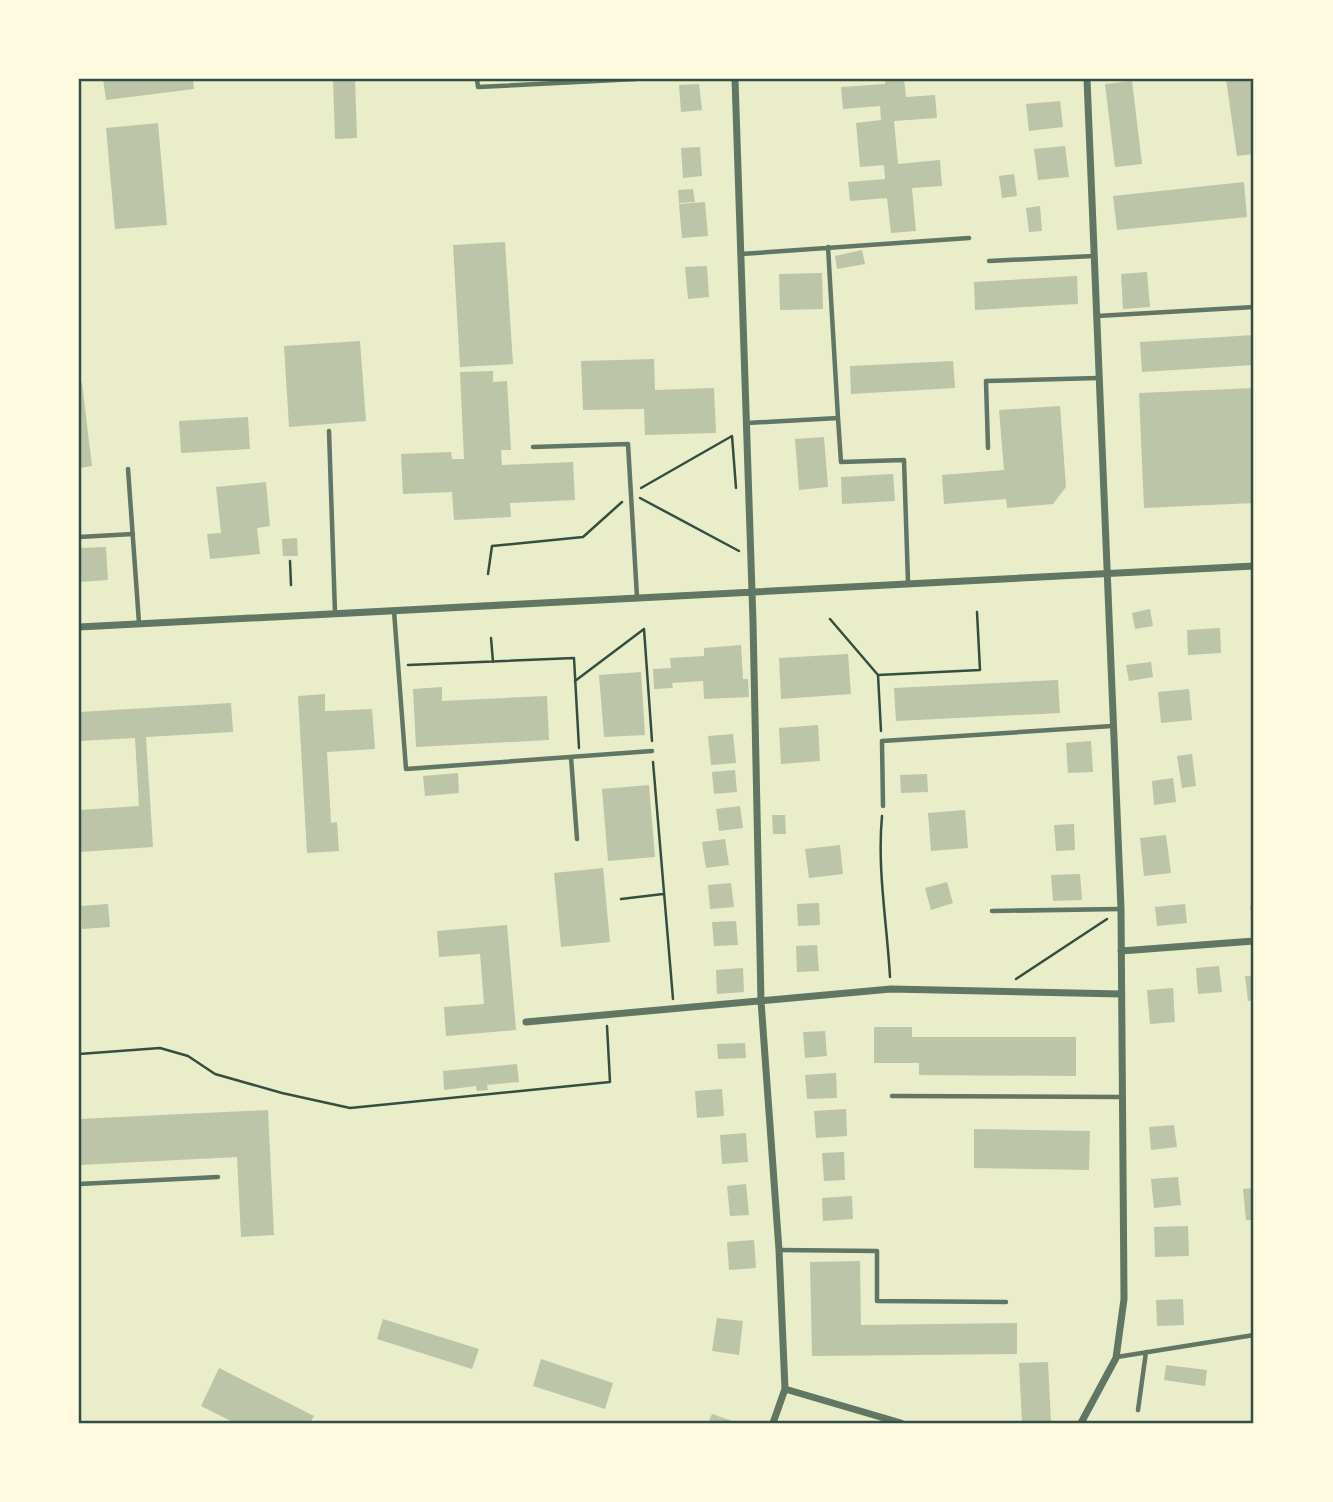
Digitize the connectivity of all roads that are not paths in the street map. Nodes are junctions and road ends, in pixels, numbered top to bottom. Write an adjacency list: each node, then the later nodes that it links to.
1 (477, 79): 2 (lane)
2 (636, 79)
3 (735, 79): 7 (street)
4 (1087, 79): 8 (street)
5 (969, 238): 6 (lane)
6 (828, 247): 7 (lane); 13 (lane)
7 (741, 254): 14 (street)
8 (1094, 256): 9 (lane); 11 (street)
9 (989, 261)
10 (1254, 307): 11 (lane)
11 (1096, 316): 12 (street)
12 (1098, 378): 17 (lane); 22 (street)
13 (838, 418): 14 (lane); 23 (lane)
14 (747, 423): 24 (street)
15 (329, 431): 27 (lane)
16 (533, 447): 25 (lane)
17 (988, 448)
18 (128, 469): 19 (lane)
19 (133, 534): 20 (lane); 28 (lane)
20 (79, 537)
21 (1254, 566): 22 (street)
22 (1105, 573): 23 (street); 30 (street)
23 (908, 582): 24 (street)
24 (752, 591): 25 (street); 40 (street)
25 (637, 597): 26 (street)
26 (394, 610): 27 (street); 32 (lane)
27 (335, 613): 28 (street)
28 (139, 624): 29 (street)
29 (79, 627)
30 (1112, 726): 33 (lane); 35 (street)
31 (652, 751): 32 (lane)
32 (571, 757): 34 (lane)
33 (883, 806)
34 (577, 839)
35 (1121, 909): 36 (lane); 38 (street)
36 (992, 911)
37 (1254, 941): 38 (street)
38 (1121, 951): 39 (street)
39 (1121, 994): 40 (street); 43 (street)
40 (761, 1001): 41 (street); 46 (street)
41 (526, 1022)
42 (892, 1096): 43 (lane)
43 (1123, 1097): 50 (street)
44 (218, 1177): 45 (lane)
45 (79, 1184)
46 (779, 1250): 47 (lane); 51 (street)
47 (1006, 1302)
48 (1254, 1335): 49 (lane)
49 (1146, 1352): 50 (lane); 52 (lane)
50 (1115, 1358): 55 (street)
51 (785, 1388): 53 (street); 54 (street)
52 (1138, 1409)
53 (773, 1423)
54 (901, 1423)
55 (1081, 1423)

